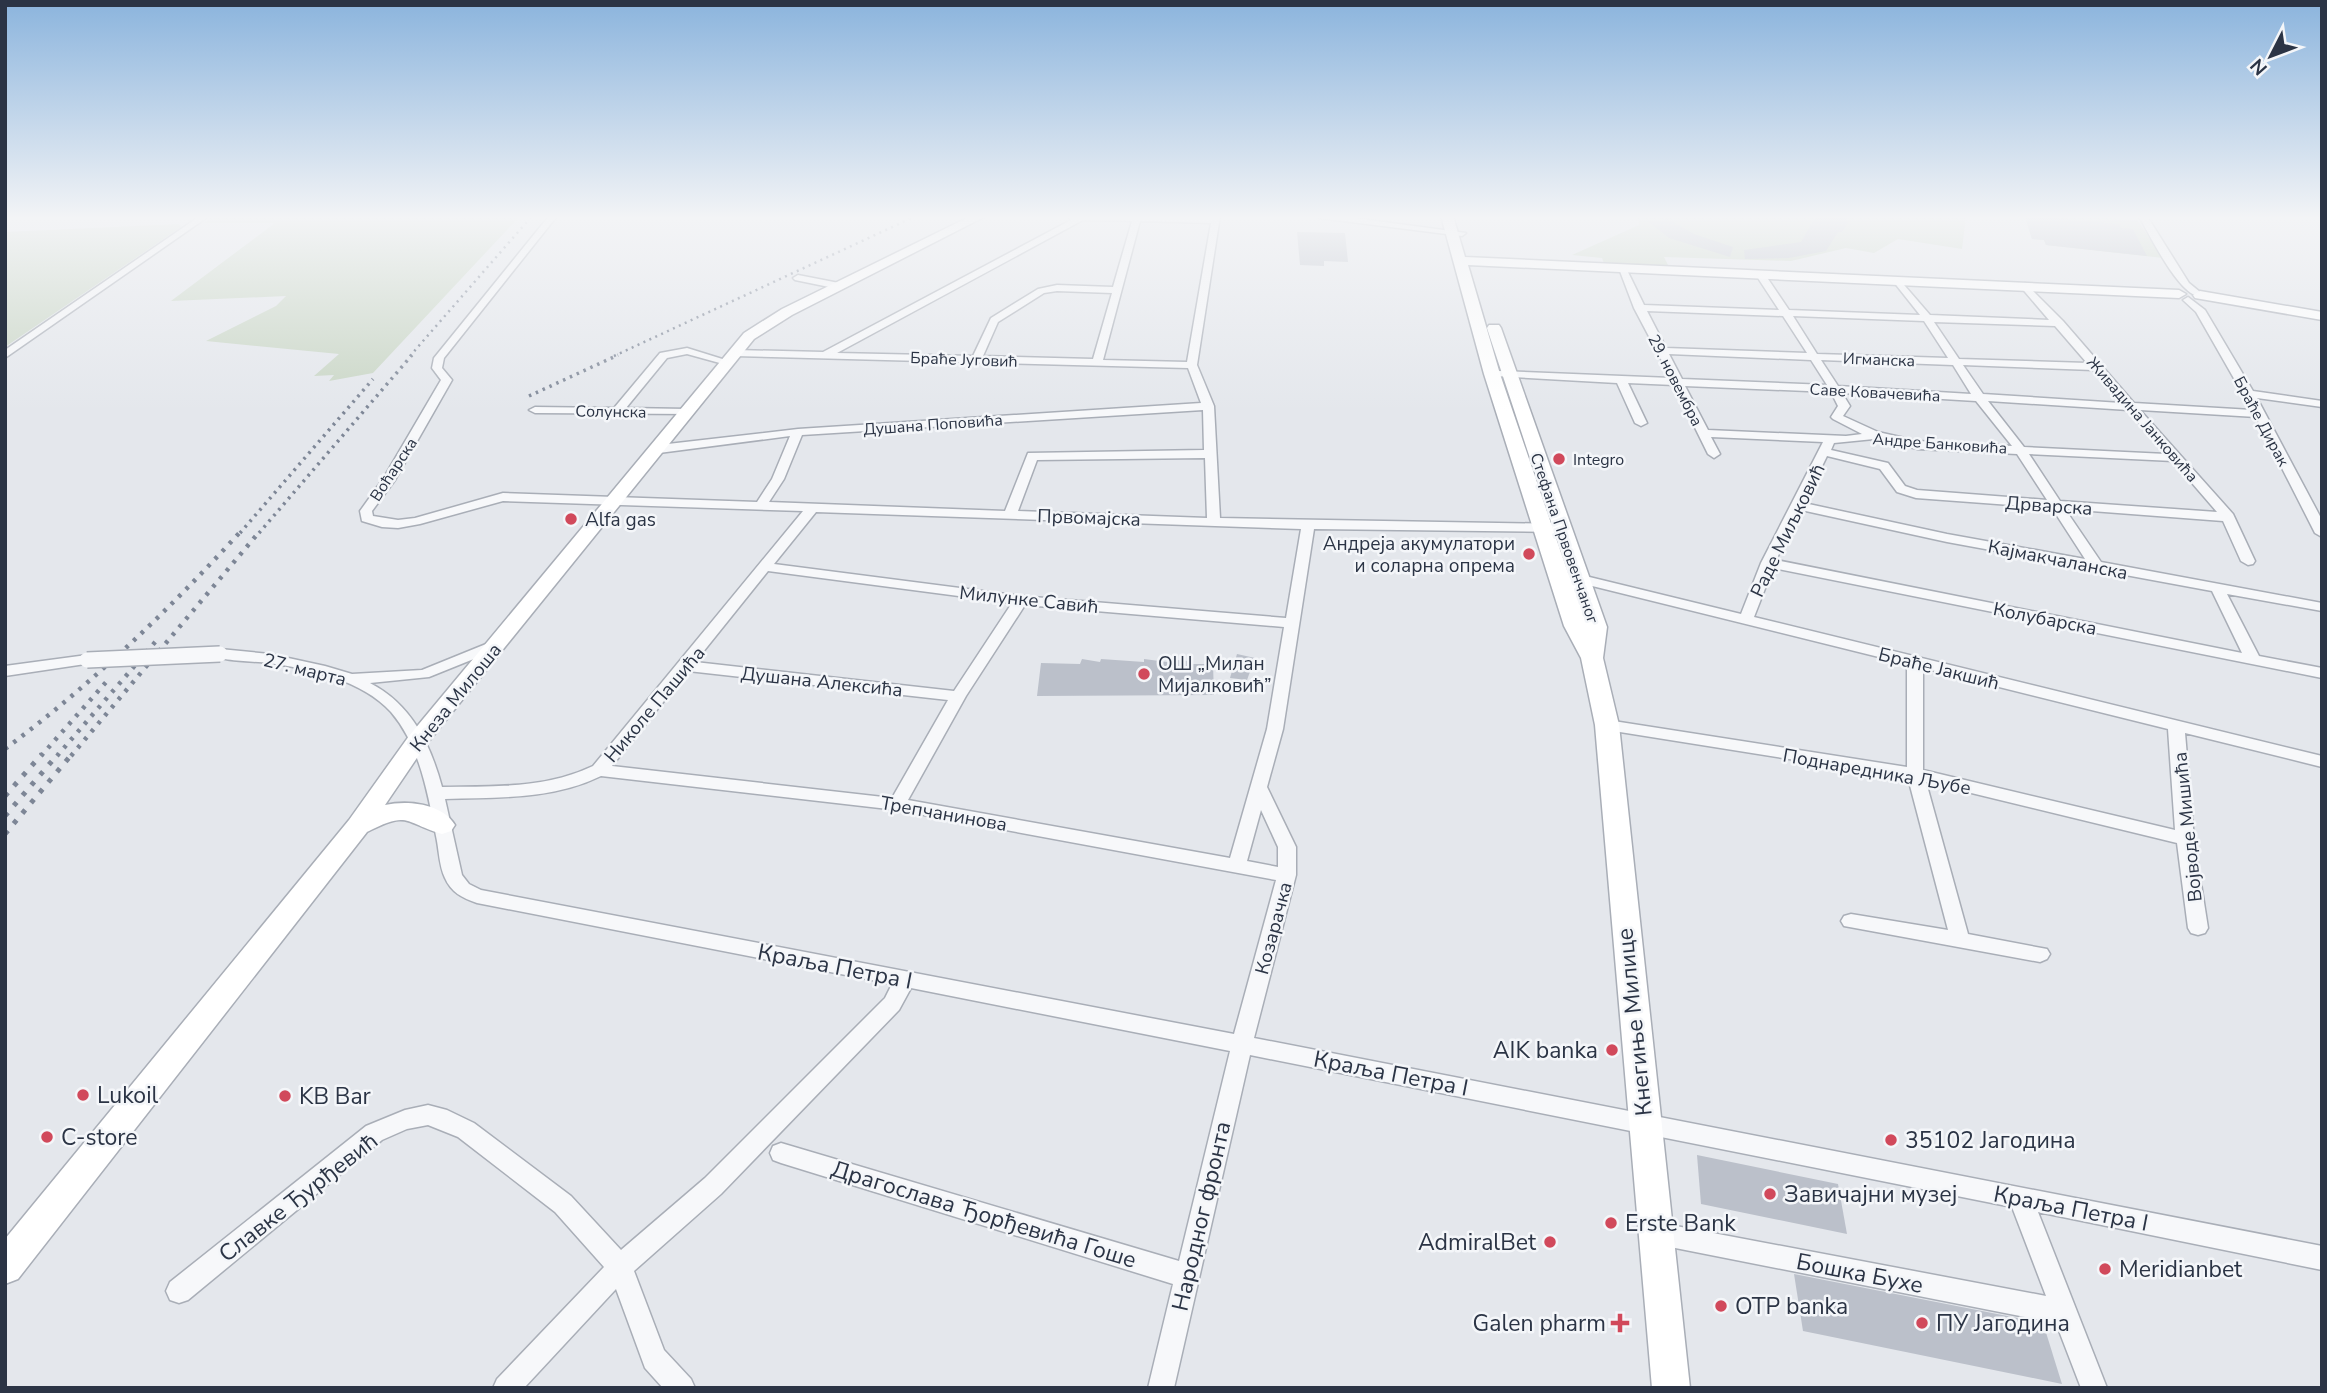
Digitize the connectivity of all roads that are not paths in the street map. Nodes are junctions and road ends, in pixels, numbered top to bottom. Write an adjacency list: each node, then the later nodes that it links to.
1 (111, 281): 24 (street)
2 (501, 281): 57 (street, Воћарска)
3 (813, 281): 14 (street)
4 (849, 281): 14 (street, Кнеза Милоша)
5 (963, 281): 25 (street)
6 (1120, 281): 16 (street)
7 (1206, 281): 31 (street)
8 (1470, 281): 33 (street, Стефана Првовенчаног)
9 (1473, 281): 34 (street, Стефана Првовенчаног)
10 (1627, 281): 18 (street, 29. новембра)
11 (1765, 281): 19 (street)
12 (1898, 281): 15 (street); 21 (street)
13 (2183, 281): 17 (street, Браће Дирак)
14 (839, 286): 27 (street, Кнеза Милоша)
15 (2025, 286): 17 (street); 22 (street, Живадина Јанковића)
16 (1117, 290): 28 (street); 30 (street)
17 (2193, 297): 20 (street); 38 (street, Браће Дирак)
18 (1639, 308): 19 (street); 23 (street, 29. новембра)
19 (1788, 313): 21 (street); 26 (street)
20 (2319, 316)
21 (1927, 318): 22 (street); 29 (street)
22 (2059, 323): 32 (street, Живадина Јанковића)
23 (1661, 351): 26 (street, Игманска); 36 (street, 29. новембра)
24 (5, 355)
25 (825, 355): 27 (street, Браће Југовић); 28 (street, Браће Југовић)
26 (1816, 356): 29 (street, Игманска); 37 (street)
27 (731, 358): 44 (street, Браће Југовић); 45 (street, Кнеза Милоша)
28 (977, 359): 30 (street, Браће Југовић)
29 (1954, 361): 32 (street, Игманска); 39 (street)
30 (1097, 363): 31 (street, Браће Југовић)
31 (1192, 365): 42 (street)
32 (2097, 367): 41 (street, Живадина Јанковића)
33 (1492, 374): 34 (street, Саве Ковачевића); 66 (street, Стефана Првовенчаног)
34 (1511, 375): 35 (street, Саве Ковачевића); 66 (street, Стефана Првовенчаног)
35 (1621, 379): 36 (street, Саве Ковачевића); 47 (street)
36 (1678, 381): 37 (street, Саве Ковачевића); 49 (street, 29. новембра)
37 (1835, 389): 39 (street, Саве Ковачевића); 50 (street)
38 (2249, 394): 40 (street); 46 (street, Браће Дирак)
39 (1979, 397): 41 (street, Саве Ковачевића); 53 (street)
40 (2322, 404)
41 (2131, 405): 46 (street, Саве Ковачевића); 56 (street, Живадина Јанковића)
42 (1208, 406): 48 (street, Душана Поповића); 54 (street)
43 (535, 410): 44 (street, Солунска)
44 (617, 411): 45 (street, Солунска)
45 (688, 412): 52 (street, Кнеза Милоша)
46 (2258, 414): 67 (street, Браће Дирак)
47 (1641, 423)
48 (798, 432): 52 (street, Душана Поповића); 58 (street)
49 (1703, 433): 51 (street, Андре Банковића); 55 (street, 29. новембра)
50 (1874, 435): 51 (street, Андре Банковића); 53 (street, Андре Банковића)
51 (1827, 446): 59 (street, Раде Миљковић); 61 (street, Дрварска)
52 (659, 449): 57 (street, Кнеза Милоша)
53 (2020, 449): 56 (street, Андре Банковића); 61 (street)
54 (1210, 454): 62 (street); 64 (street)
55 (1714, 454)
56 (2177, 458): 63 (street, Живадина Јанковића)
57 (618, 500): 58 (street, Првомајска); 79 (street, Кнеза Милоша)
58 (761, 505): 60 (street, Првомајска)
59 (1796, 505): 69 (street, Раде Миљковић); 71 (street, Кајмакчаланска)
60 (814, 506): 62 (street, Првомајска); 70 (street, Николе Пашића)
61 (2059, 506): 63 (street, Дрварска); 71 (street)
62 (1010, 515): 64 (street, Првомајска)
63 (2228, 517): 68 (street, Живадина Јанковића)
64 (1214, 521): 65 (street, Првомајска)
65 (1308, 525): 66 (street, Првомајска); 78 (street)
66 (1551, 528): 72 (street, Стефана Првовенчаног); 73 (street, Стефана Првовенчаног)
67 (2322, 533)
68 (2248, 561)
69 (1768, 563): 77 (street, Раде Миљковић); 81 (street, Колубарска)
70 (768, 567): 75 (street, Милунке Савић); 84 (street, Николе Пашића)
71 (2097, 567): 74 (street, Кајмакчаланска)
72 (1558, 571): 73 (street, Браће Јакшић); 80 (street, Стефана Првовенчаног)
73 (1581, 580): 77 (street, Браће Јакшић); 80 (street, Стефана Првовенчаног)
74 (2218, 589): 76 (street, Кајмакчаланска); 81 (street)
75 (1021, 600): 78 (street, Милунке Савић); 88 (street)
76 (2322, 607)
77 (1745, 621): 83 (street, Браће Јакшић)
78 (1291, 623): 95 (street)
79 (496, 645): 87 (street); 91 (street, Кнеза Милоша)
80 (1592, 658): 89 (street, Кнегиње Милице)
81 (2253, 659): 86 (street, Колубарска)
82 (87, 660): 85 (street); 87 (street, 27. марта, bridge)
83 (1915, 661): 90 (street, Браће Јакшић); 94 (street)
84 (685, 666): 88 (street, Душана Алексића); 93 (street, Николе Пашића)
85 (5, 671)
86 (2322, 673)
87 (350, 679): 91 (street, 27. марта)
88 (958, 696): 97 (street)
89 (1607, 725): 94 (street, Поднаредника Љубе); 110 (street, Кнегиње Милице)
90 (2176, 726): 92 (street, Браће Јакшић); 100 (street, Војводе Мишића)
91 (417, 741): 96 (street, 27. марта); 99 (street, Кнеза Милоша)
92 (2322, 762)
93 (599, 769): 96 (street, Николе Пашића); 97 (street, Трепчанинова)
94 (1915, 774): 100 (street, Поднаредника Љубе); 106 (street)
95 (1260, 789): 101 (street); 102 (street, Козарачка)
96 (434, 793): 98 (street, 27. марта)
97 (897, 804): 101 (street, Трепчанинова)
98 (442, 825): 99 (street); 103 (street, 27. марта)
99 (358, 826): 115 (street, Кнеза Милоша)
100 (2185, 839): 105 (street, Војводе Мишића)
101 (1237, 865): 102 (street, Трепчанинова)
102 (1287, 875): 109 (street, Козарачка)
103 (462, 889): 108 (street, Краља Петра I)
104 (1851, 921): 106 (street)
105 (2198, 928)
106 (1960, 940): 107 (street)
107 (2040, 954)
108 (905, 980): 109 (street, Краља Петра I); 116 (street)
109 (1242, 1044): 110 (street, Краља Петра I); 117 (street, Народног фронта)
110 (1643, 1122): 112 (street, Краља Петра I); 113 (street, Кнегиње Милице)
111 (780, 1153): 117 (street, Драгослава Ђорђевића Гоше)
112 (2020, 1197): 114 (street, Краља Петра I); 119 (street)
113 (1655, 1233): 119 (street, Бошка Бухе); 123 (street, Кнегиње Милице)
114 (2322, 1258)
115 (5, 1267)
116 (620, 1268): 118 (street, Славке Ђурђевић); 120 (street); 121 (street)
117 (1187, 1276): 122 (street, Народног фронта)
118 (178, 1291)
119 (2064, 1312): 124 (street)
120 (506, 1388)
121 (682, 1388)
122 (1161, 1388)
123 (1671, 1388)
124 (2094, 1388)

